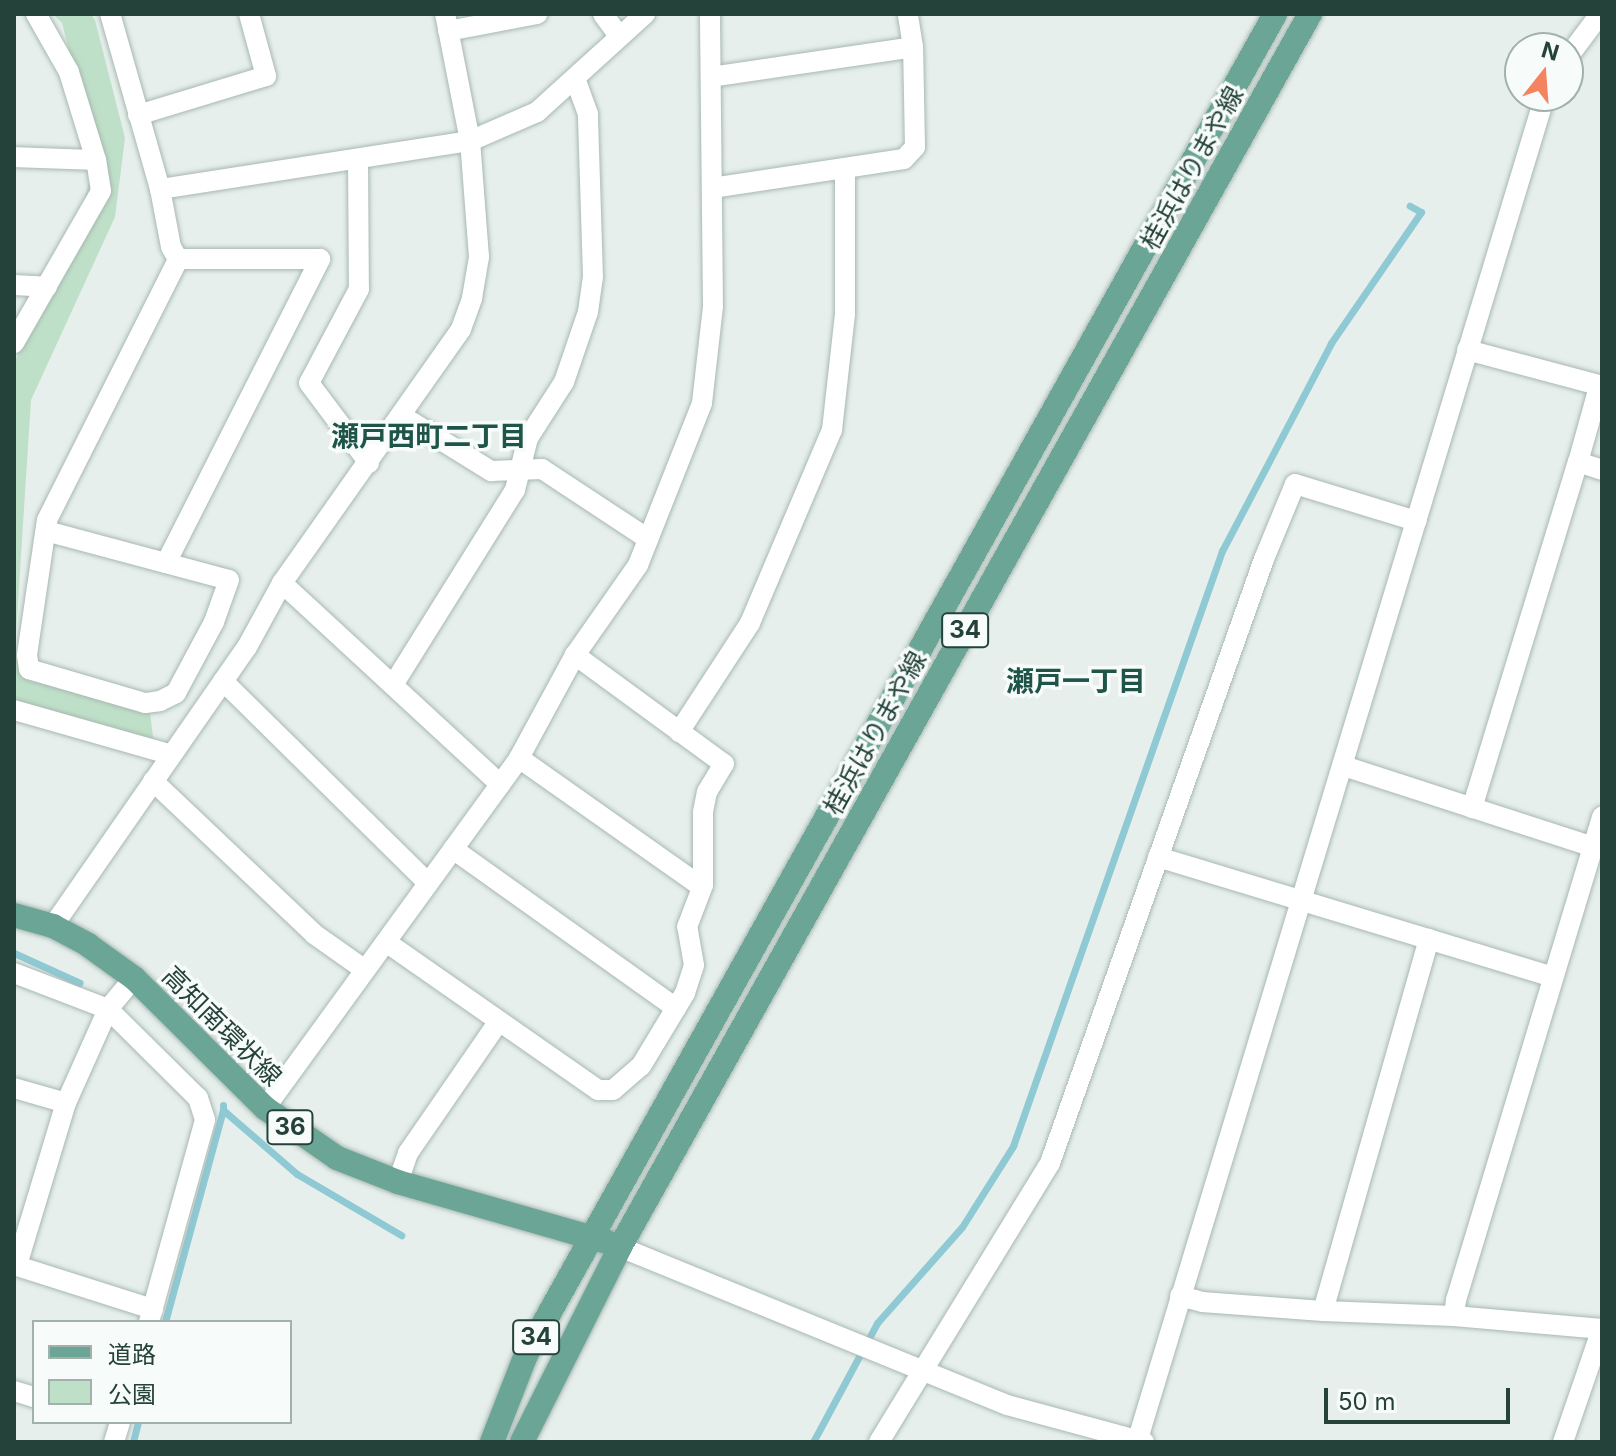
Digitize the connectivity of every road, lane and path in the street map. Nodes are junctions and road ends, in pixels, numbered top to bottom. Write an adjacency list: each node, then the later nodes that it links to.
1 (36, 14): 23 (street)
2 (110, 14): 19 (street)
3 (249, 14): 19 (street)
4 (537, 14): 12 (street)
5 (603, 14): 13 (street)
6 (645, 14): 13 (street)
7 (710, 14): 16 (street)
8 (908, 14): 15 (street)
9 (1275, 14): 76 (main road, 桂浜はりまや線 / 34)
10 (1310, 14): 77 (main road, 桂浜はりまや線 / 34)
11 (1600, 14): 14 (street)
12 (446, 22): 20 (street)
13 (619, 36): 17 (street)
14 (1584, 36)
15 (913, 47): 16 (street); 24 (street)
16 (711, 77): 25 (street)
17 (575, 79): 20 (street); 36 (street)
18 (1540, 112): 31 (street)
19 (138, 115): 26 (street)
20 (470, 141): 22 (street); 33 (street)
21 (14, 157): 23 (street)
22 (358, 159): 26 (street); 35 (street)
23 (96, 160): 29 (street)
24 (845, 168): 25 (street); 47 (street)
25 (712, 188): 40 (street)
26 (160, 189): 27 (street)
27 (178, 259): 39 (street); 41 (street)
28 (14, 285): 29 (street)
29 (47, 287): 30 (street)
30 (14, 343)
31 (1467, 350): 32 (street); 38 (street)
32 (1601, 386): 34 (street)
33 (402, 416): 35 (street); 36 (street)
34 (1578, 462): 37 (street); 53 (street)
35 (369, 463): 42 (street)
36 (520, 469): 40 (street); 45 (street)
37 (1602, 470)
38 (1416, 521): 50 (street); 57 (street)
39 (46, 531): 41 (street); 41 (street)
40 (648, 539): 43 (street)
41 (166, 563)
42 (282, 583): 44 (street); 45 (street)
43 (575, 655): 47 (street); 49 (street)
44 (223, 681): 48 (street); 58 (street)
45 (393, 685): 52 (street)
46 (14, 710): 48 (street)
47 (679, 732): 59 (street)
48 (172, 755): 51 (street)
49 (519, 758): 52 (street); 59 (street)
50 (1344, 766): 53 (street); 60 (street)
51 (153, 781): 62 (street); 65 (street)
52 (500, 784): 56 (street)
53 (1472, 808): 55 (street)
54 (1602, 817): 55 (street)
55 (1593, 847): 67 (street)
56 (453, 849): 58 (street); 69 (street)
57 (1158, 857): 60 (street); 84 (street)
58 (428, 883): 64 (street)
59 (702, 887): 69 (street)
60 (1302, 900): 63 (street); 79 (street)
61 (14, 915): 62 (main road, 高知南環状線 / 36)
62 (53, 926): 68 (main road, 高知南環状線 / 36)
63 (1429, 939): 67 (street); 80 (street)
64 (386, 942): 65 (street); 71 (street)
65 (365, 970): 74 (street)
66 (14, 973): 70 (street)
67 (1552, 977): 82 (street)
68 (134, 978): 70 (street); 74 (main road, 高知南環状線 / 36)
69 (676, 1008): 71 (street)
70 (108, 1009): 73 (street); 81 (street)
71 (499, 1021): 75 (street)
72 (14, 1088): 73 (street)
73 (66, 1103): 78 (street)
74 (265, 1108): 75 (main road, 高知南環状線 / 36)
75 (398, 1182): 76 (main road, 高知南環状線 / 36)
76 (593, 1237): 77 (main road, 高知南環状線 / 36); 85 (main road, 桂浜はりまや線 / 34)
77 (620, 1247): 84 (street); 86 (main road, 桂浜はりまや線 / 34)
78 (15, 1265): 81 (street)
79 (1180, 1296): 80 (street); 88 (street)
80 (1323, 1311): 82 (street)
81 (151, 1316)
82 (1454, 1316): 83 (street)
83 (1602, 1329): 90 (street)
84 (921, 1372): 87 (street); 88 (street)
85 (492, 1442)
86 (522, 1442)
87 (879, 1442)
88 (1137, 1442): 89 (street)
89 (1144, 1442)
90 (1563, 1442)

